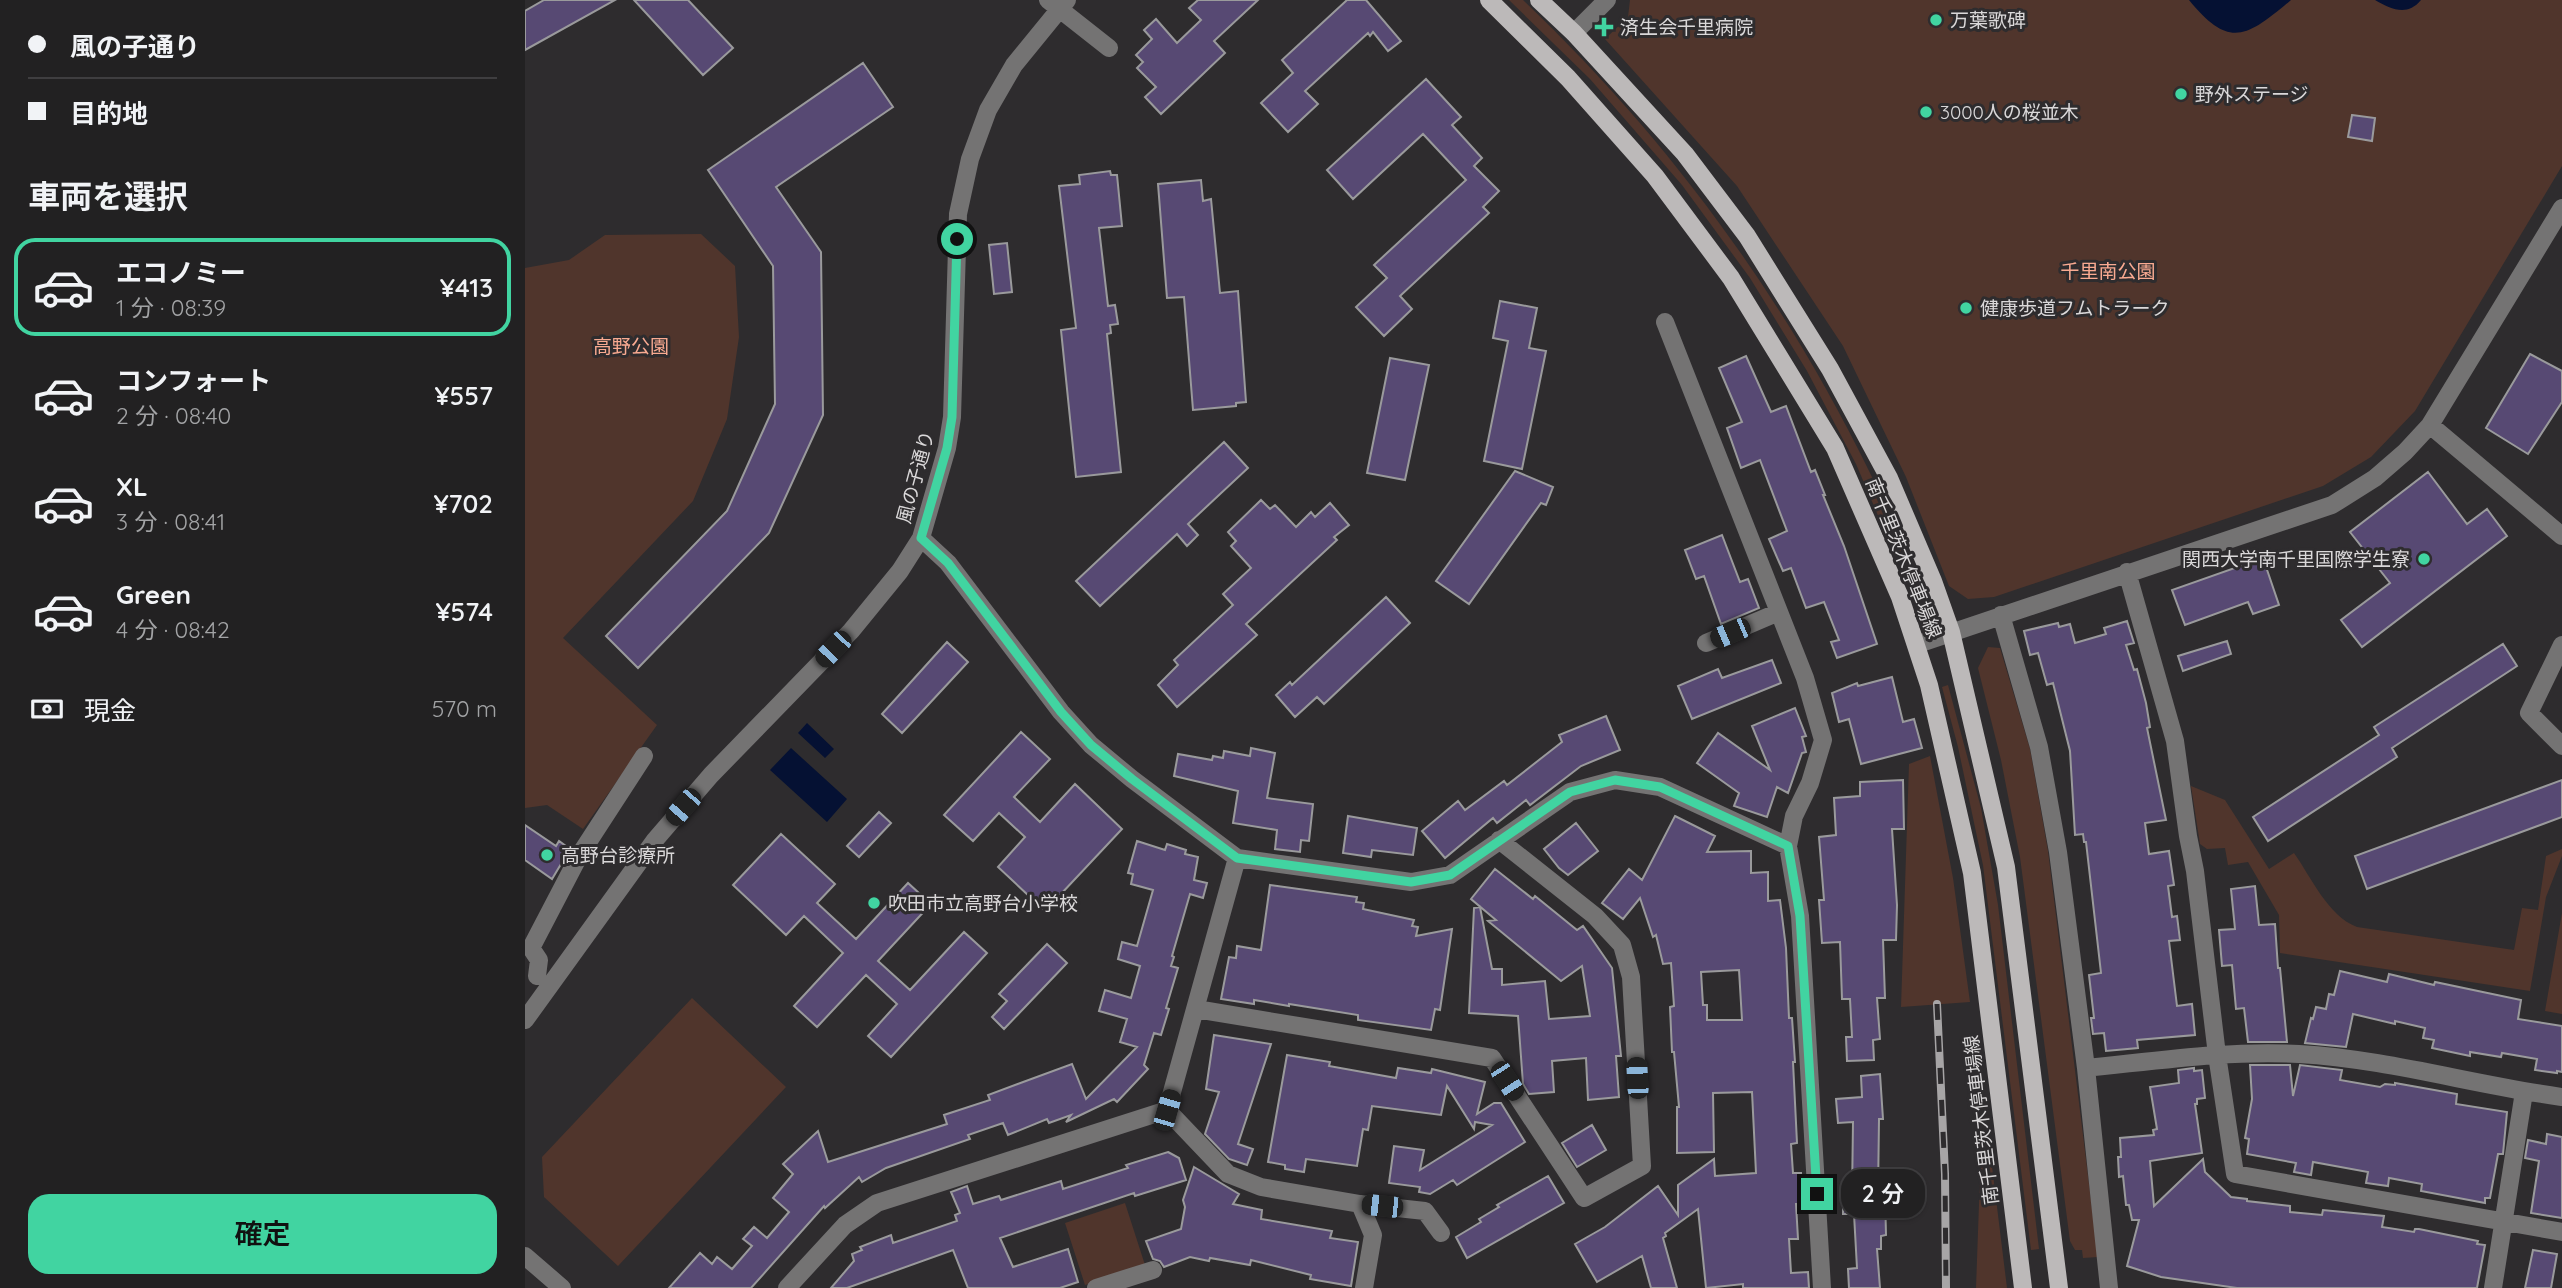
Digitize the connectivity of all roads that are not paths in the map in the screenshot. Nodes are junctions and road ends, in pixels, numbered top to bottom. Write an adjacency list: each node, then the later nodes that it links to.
1 (1489, 0): 17 (main road, 南千里茨木停車場線)
2 (1539, 0): 5 (main road, 南千里茨木停車場線)
3 (1607, 0): 5 (street)
4 (1058, 3): 6 (street); 11 (street, 風の子通り)
5 (1574, 33): 15 (main road, 南千里茨木停車場線)
6 (1109, 48)
7 (2562, 208): 9 (street)
8 (1665, 322): 13 (street)
9 (2430, 425): 10 (street); 12 (street)
10 (2562, 536)
11 (921, 538): 23 (street); 24 (street, 風の子通り)
12 (2127, 572): 14 (street); 27 (street)
13 (1779, 612): 16 (street); 22 (street)
14 (2001, 615): 15 (street); 28 (street)
15 (1951, 632): 17 (street); 44 (main road, 南千里茨木停車場線)
16 (1706, 643)
17 (1918, 644): 43 (main road, 南千里茨木停車場線)
18 (2562, 645): 19 (street)
19 (2562, 746)
20 (644, 756): 24 (street)
21 (1499, 840): 22 (street); 23 (street); 25 (street)
22 (1788, 846): 42 (street)
23 (1237, 858): 25 (street)
24 (536, 978): 26 (street, 風の子通り)
25 (1196, 1009): 31 (street)
26 (525, 1020)
27 (2217, 1055): 28 (street); 29 (street); 33 (street)
28 (2086, 1068): 45 (street)
29 (2524, 1092): 30 (street); 33 (street)
30 (2562, 1097)
31 (1167, 1110): 32 (street); 39 (street)
32 (1360, 1204): 35 (street); 41 (street)
33 (2504, 1222): 34 (street); 46 (street)
34 (2562, 1232)
35 (1441, 1233)
36 (525, 1256): 38 (street)
37 (1153, 1270): 40 (street)
38 (562, 1288)
39 (787, 1288)
40 (1096, 1288)
41 (1364, 1288)
42 (1822, 1288)
43 (2023, 1288)
44 (2059, 1288)
45 (2109, 1288)
46 (2493, 1288)

